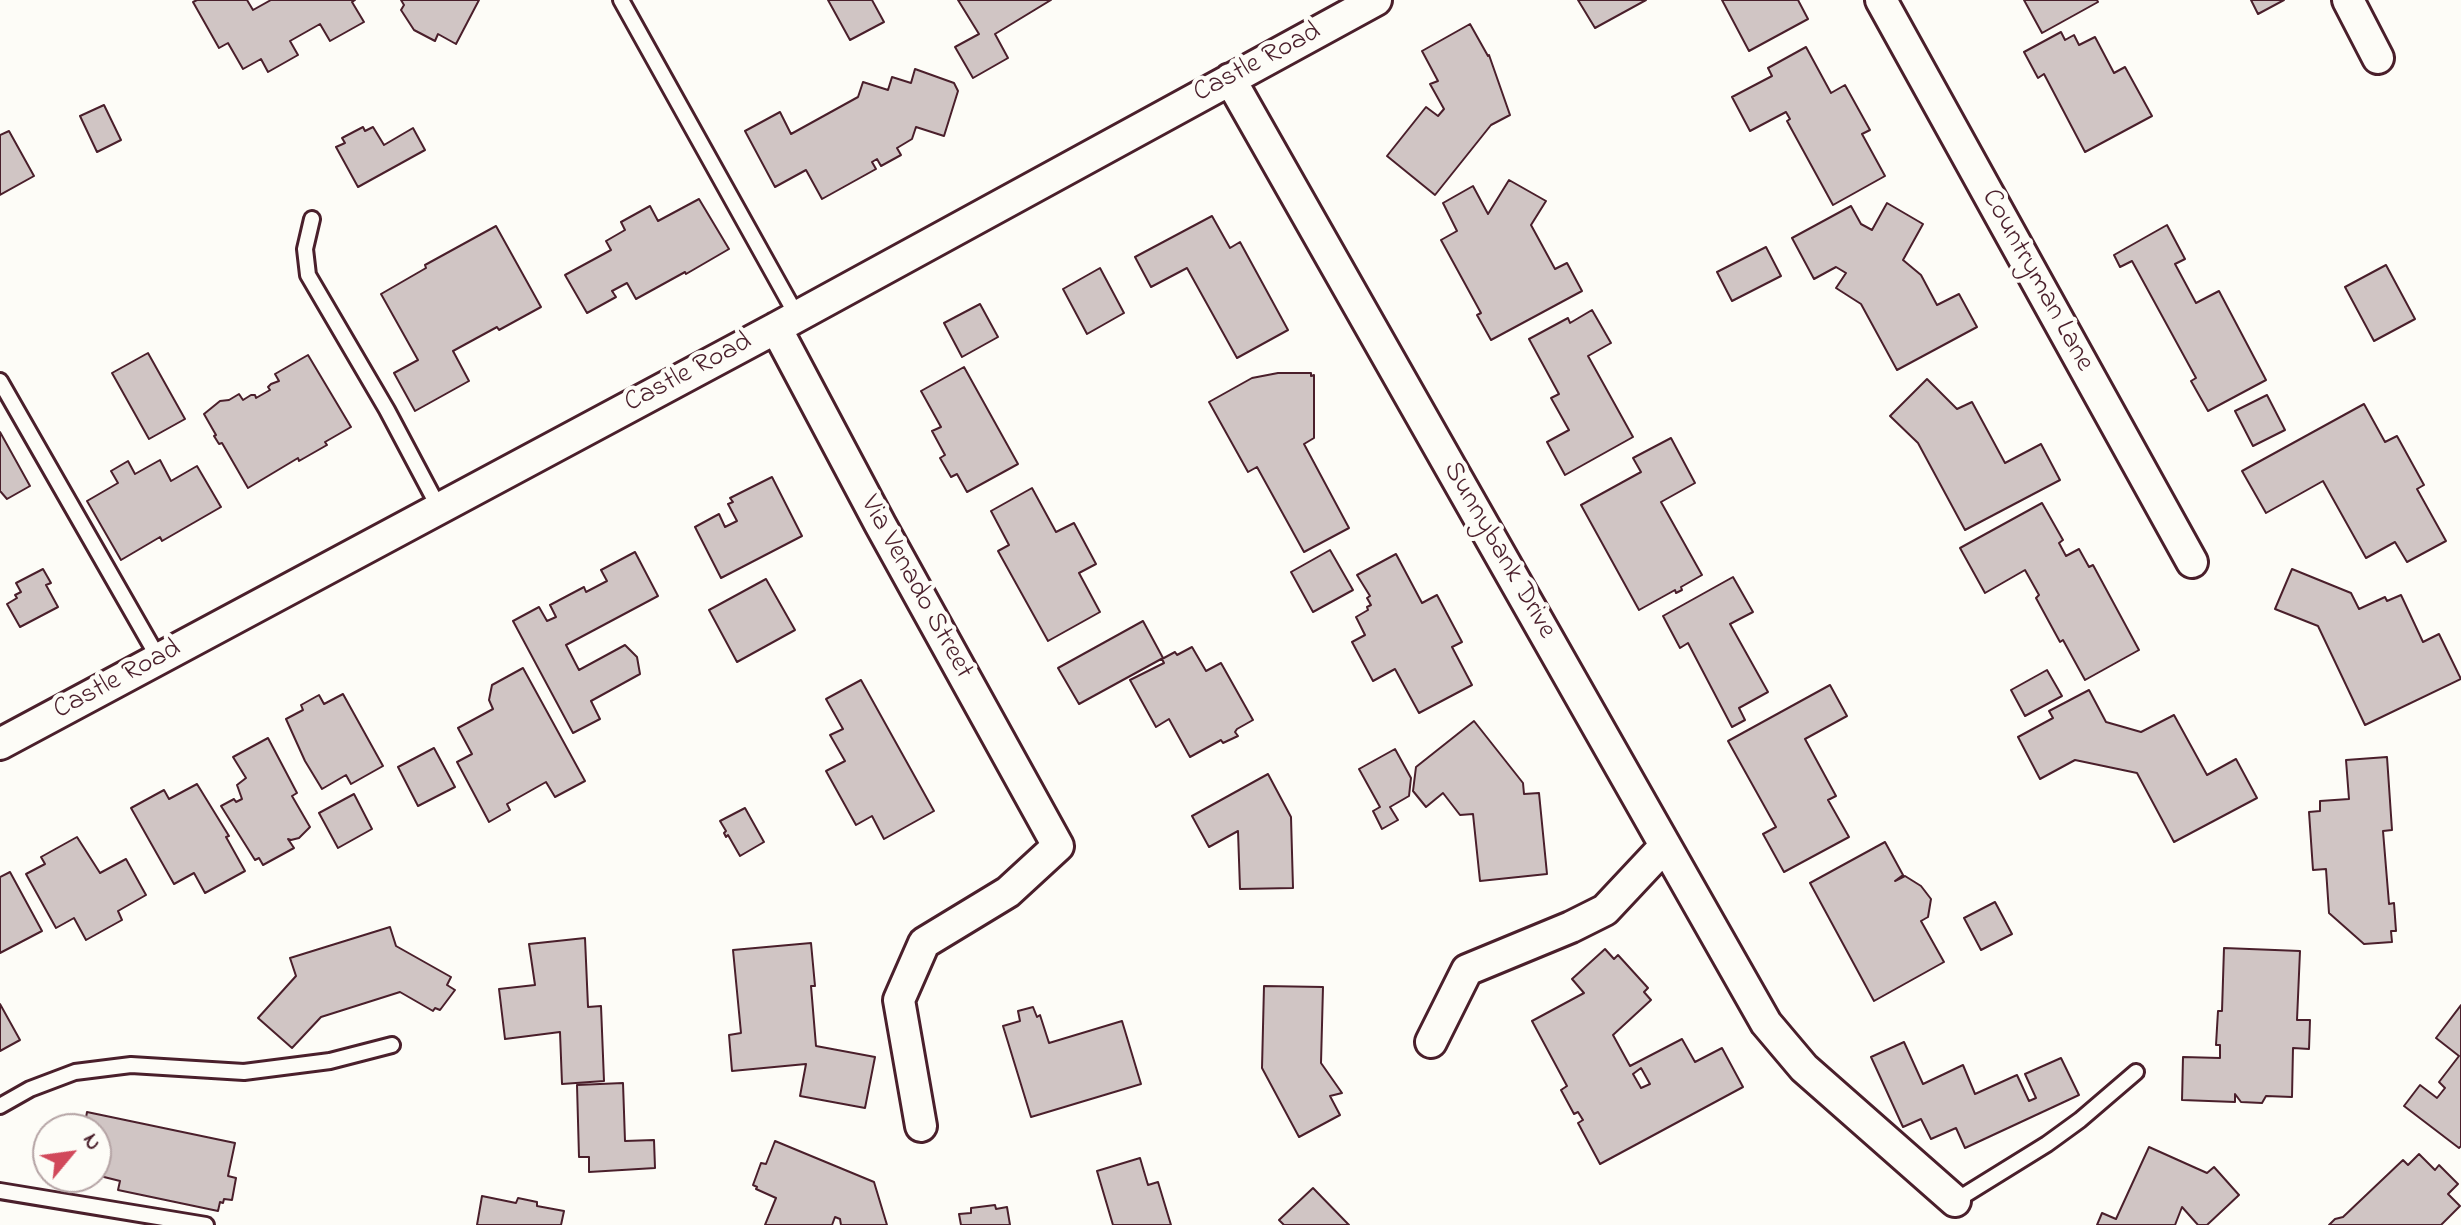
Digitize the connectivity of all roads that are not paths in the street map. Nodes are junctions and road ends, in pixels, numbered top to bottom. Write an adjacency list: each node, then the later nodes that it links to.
1 (621, 0): 8 (lane)
2 (1376, 0): 6 (street, Castle Road)
3 (1881, 0): 11 (street, Countryman Lane)
4 (2348, 0): 5 (street)
5 (2378, 58)
6 (1230, 79): 8 (street, Castle Road); 14 (street, Sunnybank Drive)
7 (312, 219): 10 (lane)
8 (787, 322): 10 (street, Castle Road); 19 (street, Via Venado Street)
9 (0, 381): 12 (lane)
10 (439, 508): 12 (street, Castle Road)
11 (2192, 562)
12 (159, 659): 13 (street, Castle Road)
13 (0, 744)
14 (1665, 846): 15 (street); 21 (street, Sunnybank Drive)
15 (1431, 1042)
16 (392, 1045): 18 (lane)
17 (2136, 1072): 21 (lane)
18 (0, 1106)
19 (921, 1126)
20 (0, 1191): 22 (lane)
21 (1955, 1201)
22 (206, 1225)

